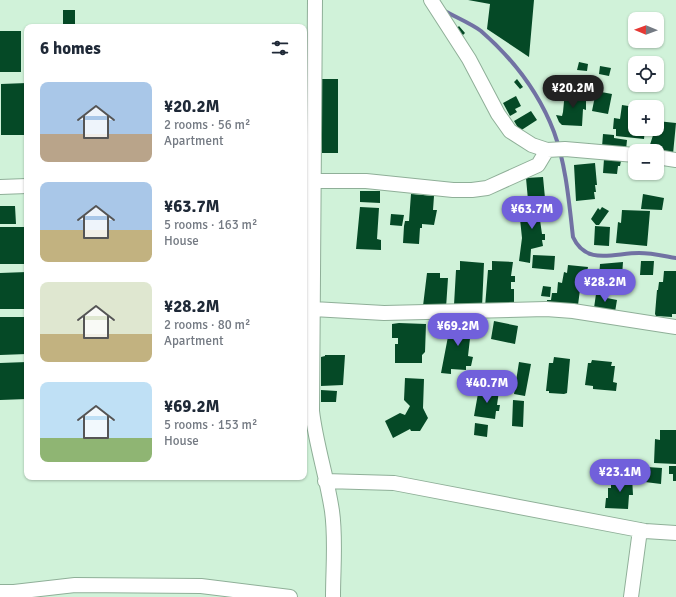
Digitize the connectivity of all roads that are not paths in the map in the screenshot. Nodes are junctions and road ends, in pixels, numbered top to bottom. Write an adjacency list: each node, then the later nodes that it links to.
1 (314, 0): 7 (street)
2 (432, 0): 3 (street)
3 (555, 149): 4 (street); 7 (street)
4 (628, 154)
5 (664, 158): 6 (street)
6 (676, 160)
7 (309, 181): 10 (street)
8 (24, 186): 9 (street)
9 (0, 187)
10 (313, 309): 11 (street); 12 (street)
11 (676, 327)
12 (325, 481): 13 (street); 17 (street)
13 (640, 530): 14 (street); 18 (street)
14 (676, 533)
15 (0, 592): 16 (street)
16 (290, 597)
17 (333, 597)
18 (631, 597)

